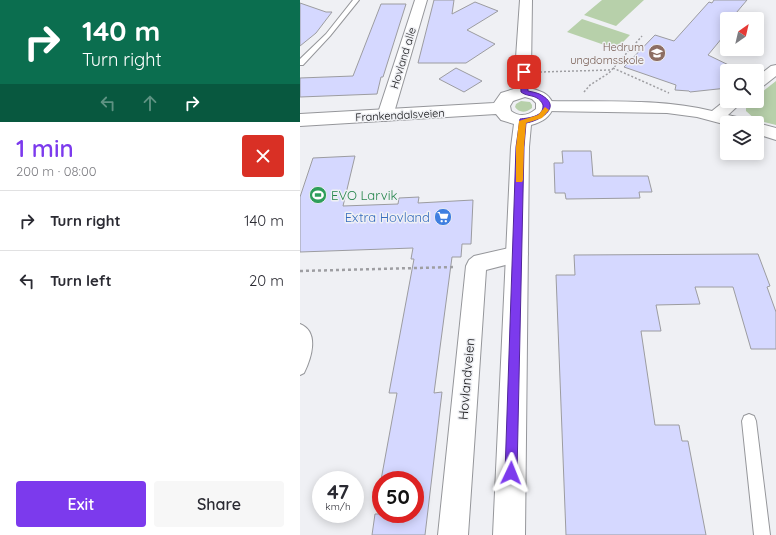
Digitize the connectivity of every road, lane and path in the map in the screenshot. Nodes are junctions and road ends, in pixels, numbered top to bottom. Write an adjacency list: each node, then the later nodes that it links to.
1 (356, 0): 5 (lane)
2 (421, 0): 17 (street, Hovland alle)
3 (526, 0): 11 (main road)
4 (642, 36): 6 (path)
5 (300, 63)
6 (613, 68): 8 (path); 12 (path)
7 (776, 69): 10 (street)
8 (610, 70): 9 (path); 13 (path)
9 (535, 72)
10 (764, 78)
11 (525, 92): 14 (main road); 15 (main road)
12 (671, 94)
13 (581, 97)
14 (546, 106): 18 (street); 21 (main road)
15 (501, 108): 17 (main road, Frankendalsveien); 21 (main road)
16 (726, 108): 18 (street)
17 (386, 116): 20 (main road, Frankendalsveien)
18 (716, 116): 19 (street)
19 (720, 117)
20 (300, 120)
21 (523, 121): 24 (main road)
22 (764, 130): 23 (street)
23 (776, 134)
24 (518, 254): 25 (street); 31 (main road)
25 (476, 266): 26 (path); 30 (street, Hovlandveien)
26 (300, 271)
27 (300, 330): 28 (lane)
28 (300, 369)
29 (749, 421): 32 (lane)
30 (453, 535)
31 (509, 535)
32 (762, 535)

